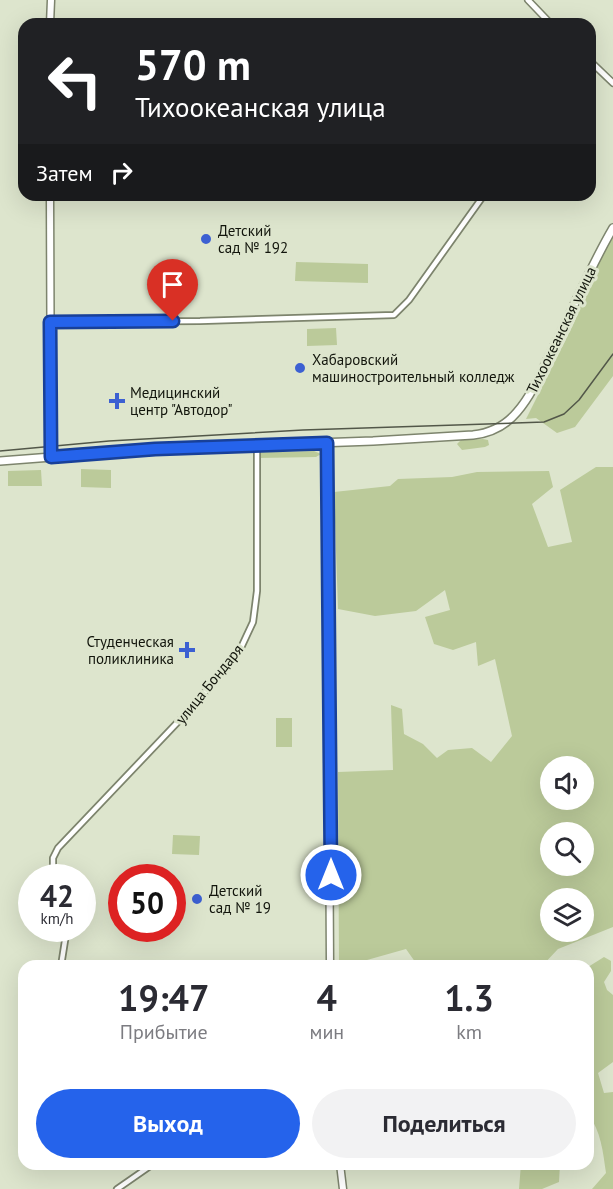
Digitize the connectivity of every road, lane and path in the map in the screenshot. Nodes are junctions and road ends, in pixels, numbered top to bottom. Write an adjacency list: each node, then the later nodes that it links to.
1 (51, 0): 3 (main road)
2 (528, 0): 4 (street)
3 (50, 18)
4 (545, 18)
5 (596, 67): 6 (street)
6 (613, 83)
7 (50, 201): 10 (main road)
8 (480, 201): 10 (street)
9 (613, 228): 11 (main road, Тихоокеанская улица)
10 (50, 322): 13 (main road)
11 (327, 443): 12 (main road, Тихоокеанская улица); 18 (main road)
12 (257, 445): 13 (main road, Тихоокеанская улица); 15 (street, улица Бондаря)
13 (51, 457): 14 (main road, Тихоокеанская улица)
14 (0, 461)
15 (53, 864)
16 (65, 942): 17 (street)
17 (63, 960)
18 (330, 960)
19 (144, 1170): 21 (street)
20 (341, 1170): 22 (main road)
21 (117, 1189)
22 (343, 1189)

